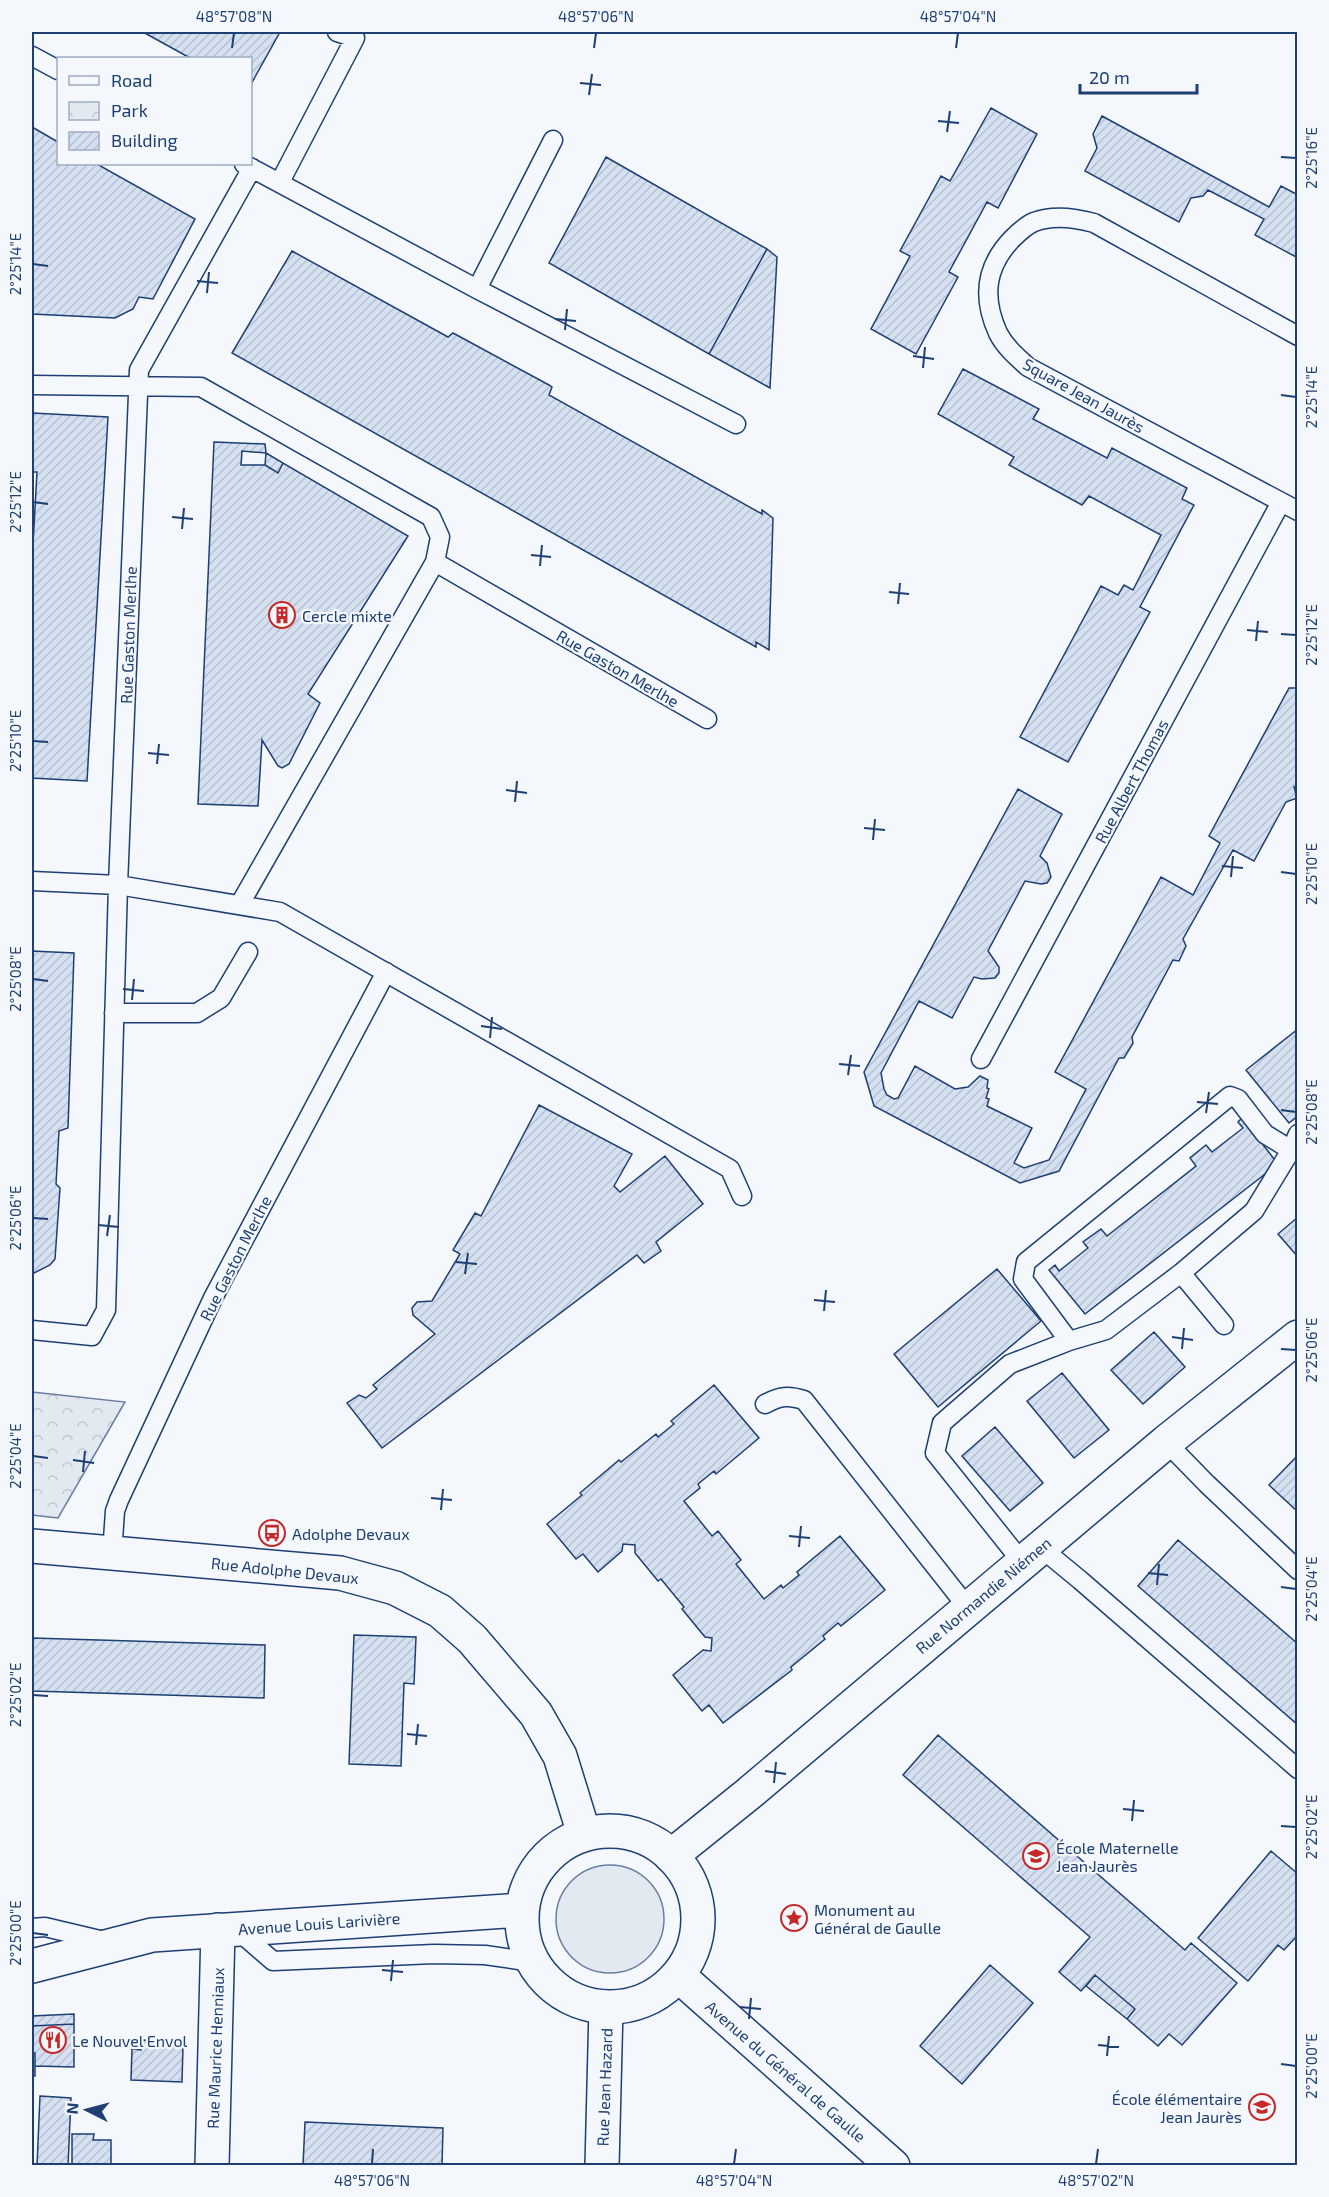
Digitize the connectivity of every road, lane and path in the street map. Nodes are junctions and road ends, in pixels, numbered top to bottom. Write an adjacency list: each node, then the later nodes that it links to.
1 (337, 32): 6 (lane)
2 (32, 56): 3 (lane)
3 (57, 69)
4 (552, 140): 7 (lane)
5 (248, 166): 6 (lane); 10 (lane, Rue Gaston Merlhe)
6 (280, 182): 7 (lane)
7 (477, 290): 11 (lane)
8 (1298, 336): 12 (lane, Square Jean Jaurès)
9 (32, 385): 10 (lane)
10 (138, 386): 14 (lane); 17 (lane, Rue Gaston Merlhe)
11 (736, 423)
12 (1281, 502): 13 (lane, Square Jean Jaurès); 22 (lane, Rue Albert Thomas)
13 (1298, 511)
14 (435, 562): 15 (lane, Rue Gaston Merlhe); 18 (lane)
15 (707, 719)
16 (32, 881): 17 (lane)
17 (118, 885): 18 (lane); 21 (lane, Rue Gaston Merlhe)
18 (240, 904): 20 (lane)
19 (248, 952): 21 (lane)
20 (386, 972): 24 (lane); 33 (lane, Rue Gaston Merlhe)
21 (114, 1013): 27 (lane, Rue Gaston Merlhe)
22 (981, 1059)
23 (1294, 1142): 25 (lane); 29 (lane)
24 (742, 1196)
25 (1181, 1273): 26 (lane); 29 (lane)
26 (1224, 1325)
27 (32, 1330)
28 (1298, 1337): 31 (street, Rue Normandie Niémen)
29 (1069, 1341): 34 (lane)
30 (765, 1404): 36 (lane)
31 (1166, 1442): 34 (street, Rue Normandie Niémen); 35 (lane)
32 (32, 1546): 33 (street, Rue Adolphe Devaux)
33 (112, 1554): 38 (street, Rue Adolphe Devaux)
34 (1031, 1555): 36 (street, Rue Normandie Niémen); 37 (lane)
35 (1298, 1570)
36 (968, 1608): 39 (street, Rue Normandie Niémen)
37 (1298, 1769)
38 (584, 1834): 39 (street); 40 (street)
39 (671, 1856): 46 (street)
40 (522, 1910): 42 (street, Avenue Louis Larivière); 44 (street)
41 (32, 1928): 43 (lane, Avenue Louis Larivière)
42 (226, 1929): 43 (street, Avenue Louis Larivière); 44 (lane); 48 (street, Rue Maurice Henniaux)
43 (117, 1944): 45 (street, Avenue Louis Larivière)
44 (532, 1962): 47 (street)
45 (32, 1966)
46 (680, 1976): 47 (street); 50 (street, Avenue du Général de Gaulle)
47 (606, 2008): 49 (street, Rue Jean Hazard)
48 (212, 2166)
49 (602, 2166)
50 (893, 2166)

